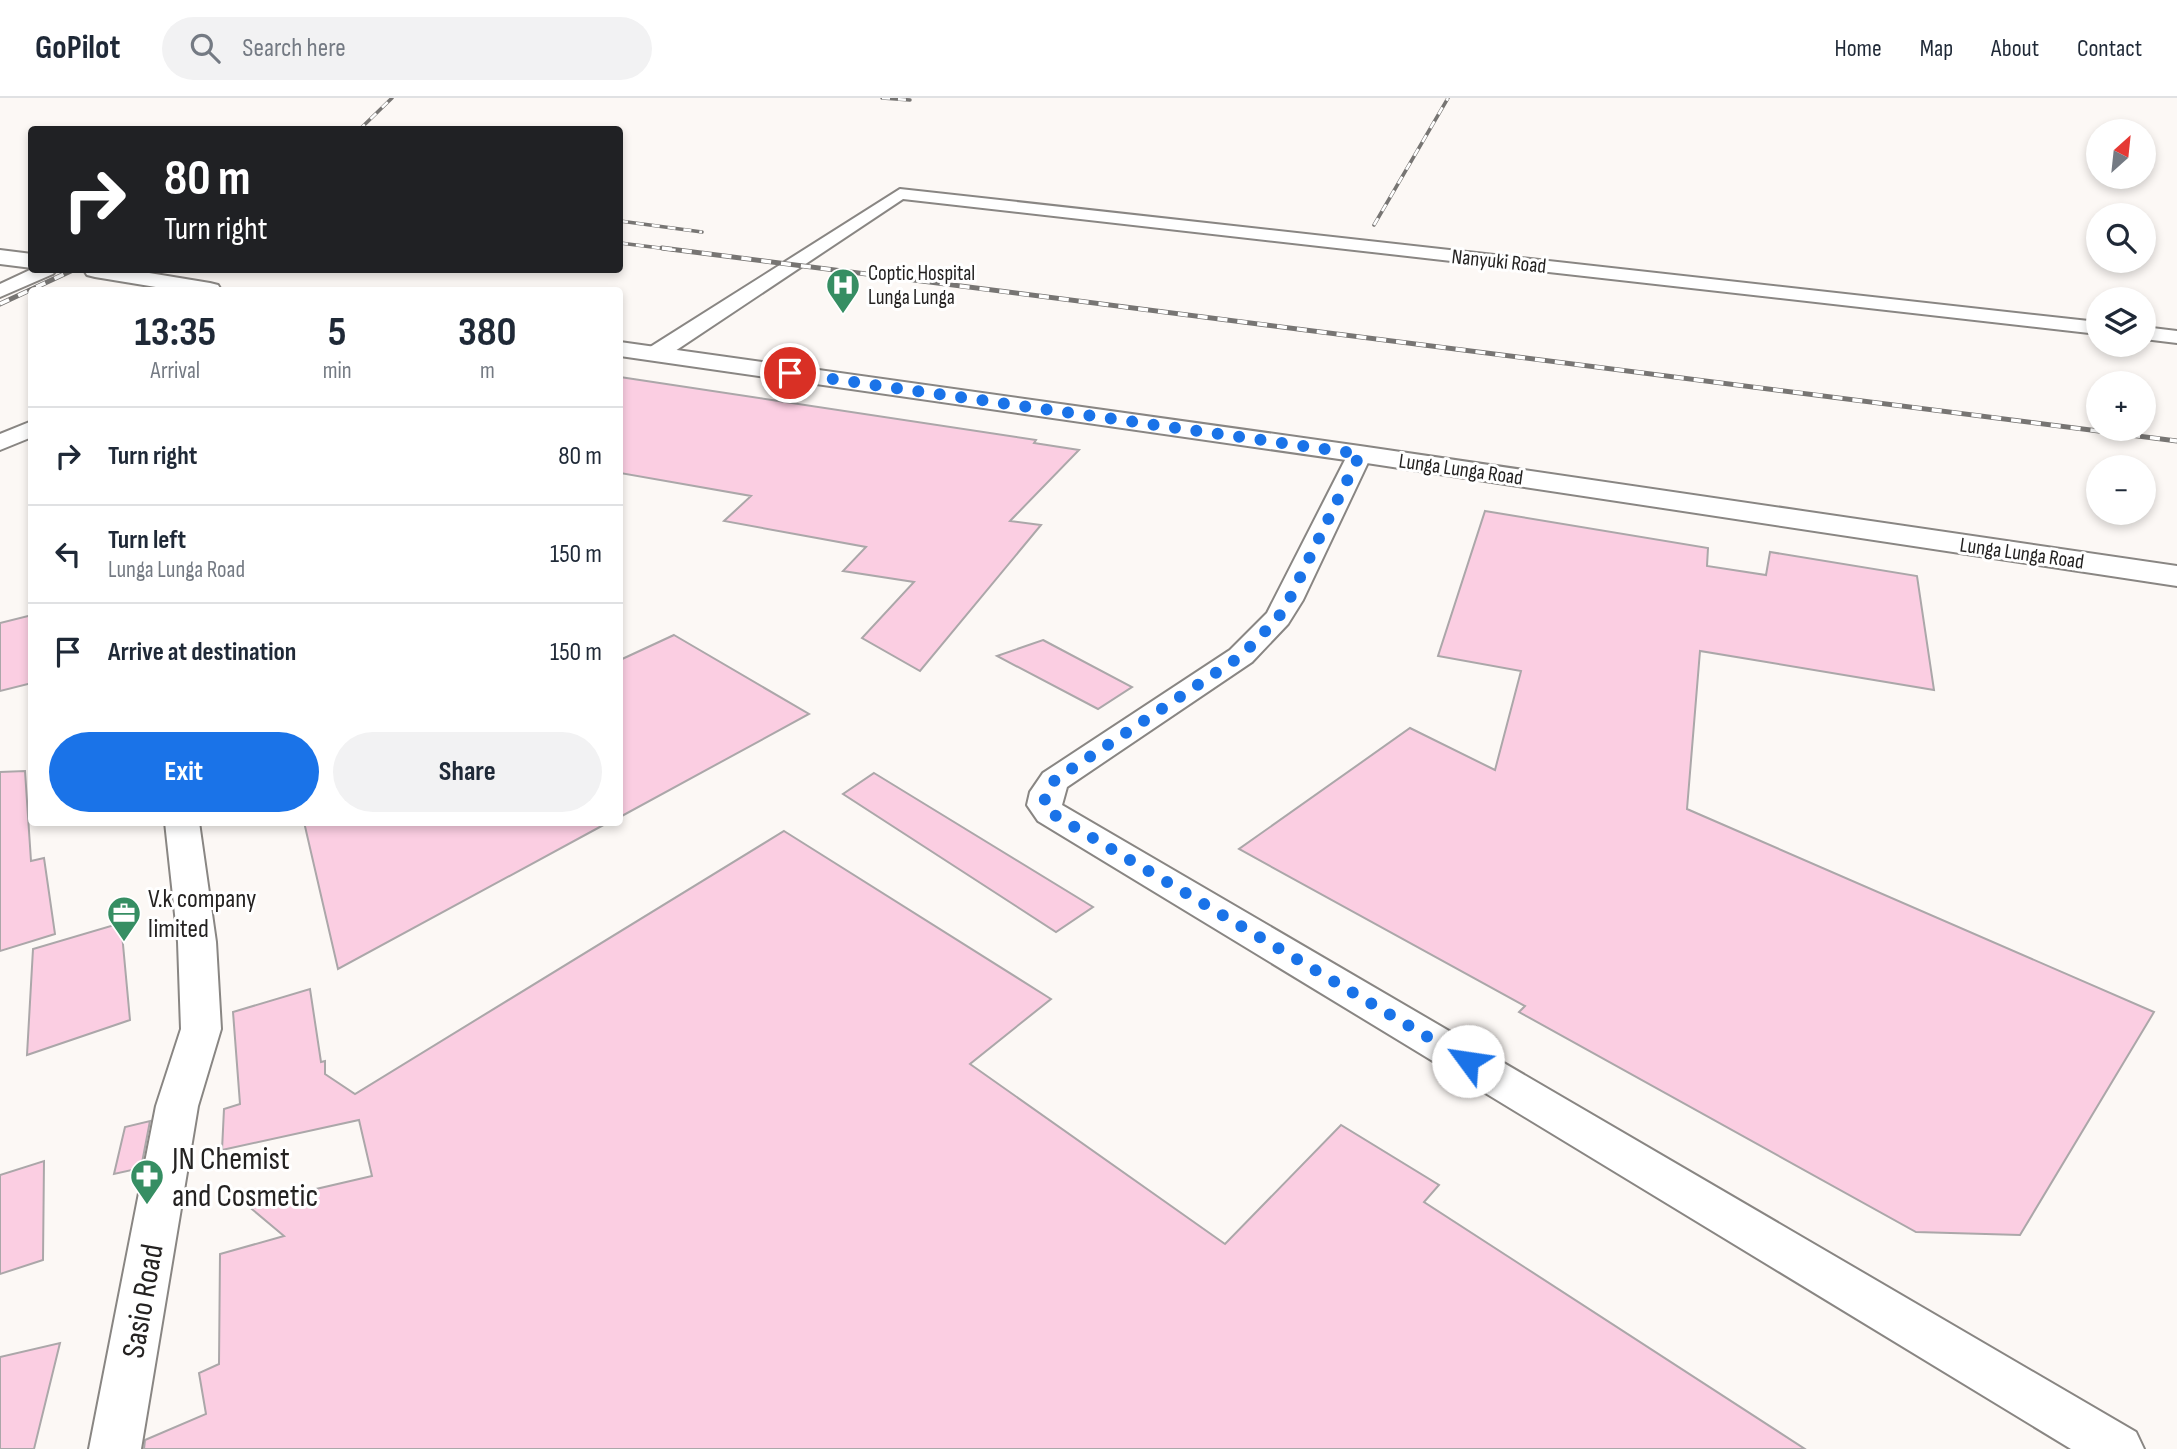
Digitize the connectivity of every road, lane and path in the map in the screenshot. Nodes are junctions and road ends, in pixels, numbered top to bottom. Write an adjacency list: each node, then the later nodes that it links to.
1 (0, 257): 2 (main road)
2 (28, 260)
3 (39, 273): 6 (street)
4 (112, 273): 5 (main road)
5 (193, 287)
6 (0, 290)
7 (2086, 327): 11 (street, Nanyuki Road)
8 (2156, 334): 9 (street)
9 (2177, 337)
10 (623, 349): 11 (main road, Lunga Lunga Road)
11 (654, 354): 14 (main road, Lunga Lunga Road)
12 (28, 430): 13 (street)
13 (0, 443)
14 (1360, 454): 15 (main road, Lunga Lunga Road); 18 (street)
15 (2177, 576)
16 (182, 826): 17 (street, Sasio Road)
17 (115, 1449)
18 (2118, 1449)

